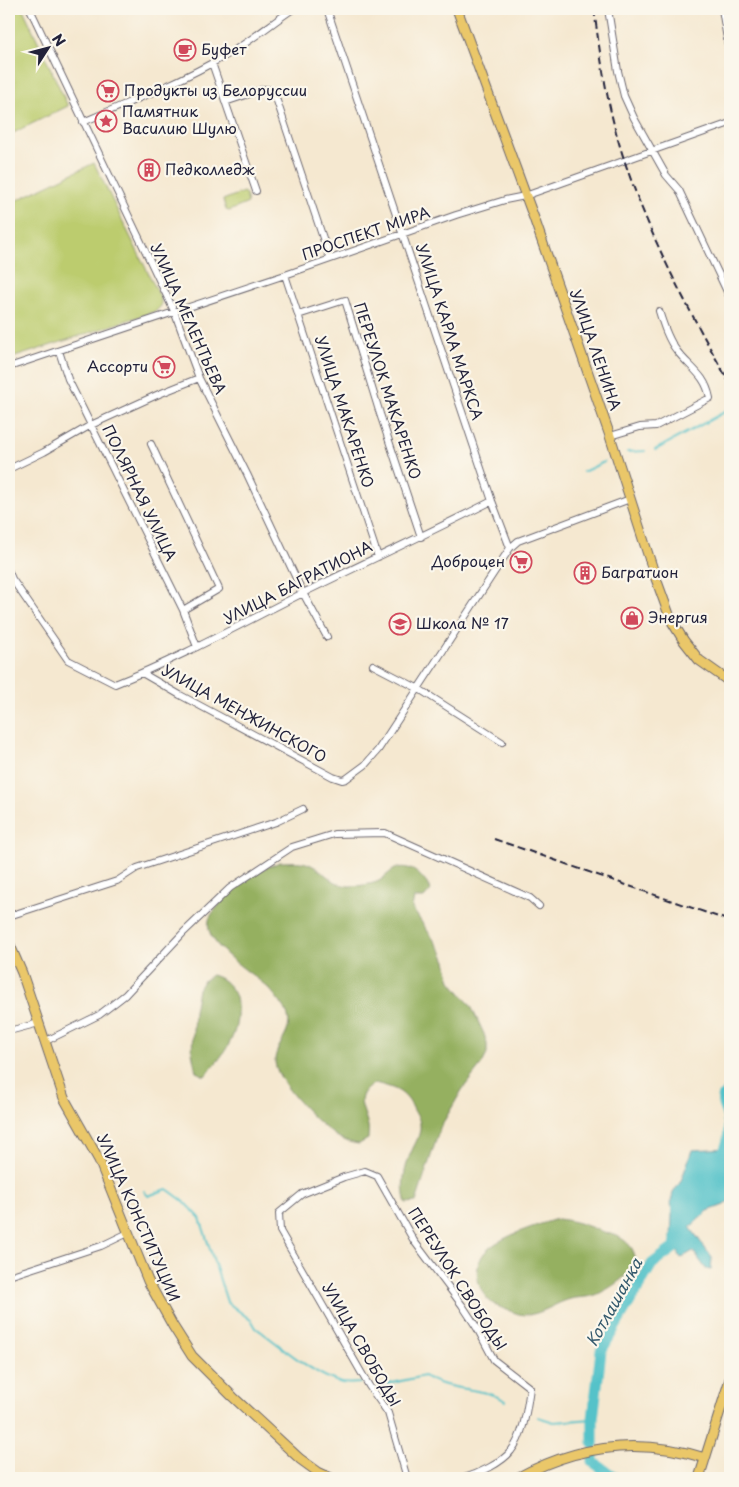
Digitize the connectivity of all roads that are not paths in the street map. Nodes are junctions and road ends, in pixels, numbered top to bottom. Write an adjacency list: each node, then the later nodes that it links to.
1 (30, 9): 10 (street, УЛИЦА МЕЛЕНТЬЕВА)
2 (294, 9): 8 (street)
3 (327, 9): 15 (street, УЛИЦА КАРЛА МАРКСА)
4 (458, 9): 14 (main road, УЛИЦА ЛЕНИНА)
5 (608, 9): 12 (street)
6 (722, 9): 7 (street)
7 (730, 57)
8 (212, 63): 9 (street); 10 (street)
9 (226, 102): 13 (street); 16 (street)
10 (83, 122): 19 (street, УЛИЦА МЕЛЕНТЬЕВА)
11 (730, 123): 12 (street, ПРОСПЕКТ МИРА)
12 (652, 151): 14 (street, ПРОСПЕКТ МИРА); 18 (street)
13 (256, 191)
14 (525, 196): 15 (street, ПРОСПЕКТ МИРА); 26 (main road, УЛИЦА ЛЕНИНА)
15 (403, 234): 16 (street, ПРОСПЕКТ МИРА); 30 (street, УЛИЦА КАРЛА МАРКСА)
16 (330, 259): 17 (street, ПРОСПЕКТ МИРА)
17 (285, 275): 19 (street, ПРОСПЕКТ МИРА); 21 (street, УЛИЦА МАКАРЕНКО)
18 (730, 298)
19 (174, 311): 22 (street, ПРОСПЕКТ МИРА); 24 (street, УЛИЦА МЕЛЕНТЬЕВА)
20 (659, 311): 26 (street)
21 (298, 315): 31 (street, ПЕРЕУЛОК МАКАРЕНКО); 33 (street, УЛИЦА МАКАРЕНКО)
22 (59, 351): 23 (street, ПРОСПЕКТ МИРА); 25 (street, ПОЛЯРНАЯ УЛИЦА)
23 (9, 367)
24 (199, 378): 25 (street); 35 (street, УЛИЦА МЕЛЕНТЬЕВА)
25 (91, 425): 28 (street); 36 (street, ПОЛЯРНАЯ УЛИЦА)
26 (610, 436): 29 (main road, УЛИЦА ЛЕНИНА)
27 (151, 444): 36 (street)
28 (9, 469)
29 (630, 499): 32 (street); 41 (main road, УЛИЦА ЛЕНИНА)
30 (492, 501): 31 (street, УЛИЦА БАГРАТИОНА); 32 (street, УЛИЦА КАРЛА МАРКСА)
31 (421, 537): 33 (street, УЛИЦА БАГРАТИОНА)
32 (510, 548): 42 (street)
33 (378, 557): 35 (street, УЛИЦА БАГРАТИОНА)
34 (9, 572): 40 (street, УЛИЦА БАГРАТИОНА)
35 (302, 593): 37 (street, УЛИЦА МЕЛЕНТЬЕВА); 38 (street, УЛИЦА БАГРАТИОНА)
36 (183, 610): 38 (street, ПОЛЯРНАЯ УЛИЦА)
37 (327, 637)
38 (197, 647): 40 (street, УЛИЦА БАГРАТИОНА)
39 (373, 665): 42 (street)
40 (142, 673): 42 (street, УЛИЦА МЕНЖИНСКОГО)
41 (730, 682)
42 (419, 688): 43 (street)
43 (502, 742)
44 (303, 809): 46 (street)
45 (539, 906): 50 (street)
46 (9, 916)
47 (9, 943): 48 (main road, УЛИЦА КОНСТИТУЦИИ)
48 (39, 1023): 49 (street); 50 (main road, УЛИЦА КОНСТИТУЦИИ)
49 (9, 1032)
50 (46, 1041): 52 (main road, УЛИЦА КОНСТИТУЦИИ)
51 (280, 1231): 57 (street, УЛИЦА СВОБОДЫ); 58 (street, ПЕРЕУЛОК СВОБОДЫ)
52 (128, 1233): 53 (street); 56 (main road, УЛИЦА КОНСТИТУЦИИ)
53 (9, 1276)
54 (730, 1385): 55 (main road)
55 (705, 1458): 59 (main road); 60 (main road)
56 (331, 1478)
57 (407, 1478)
58 (464, 1478)
59 (517, 1478)
60 (699, 1478)

